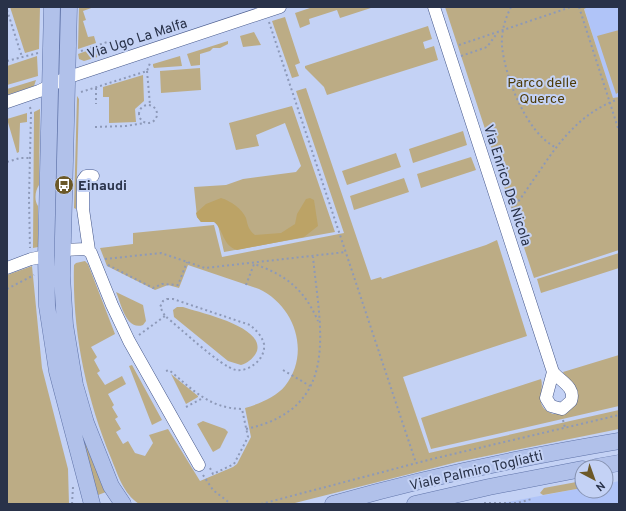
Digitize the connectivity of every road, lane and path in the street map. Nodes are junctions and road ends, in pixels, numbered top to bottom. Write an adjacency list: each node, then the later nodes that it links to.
1 (52, 7): 22 (main road)
2 (68, 7): 21 (main road)
3 (280, 7): 9 (street, Via Ugo La Malfa)
4 (434, 7): 56 (street, Via Enrico De Nicola)
5 (511, 7): 10 (path)
6 (571, 7): 10 (path)
7 (579, 7): 27 (path)
8 (7, 10): 16 (path)
9 (266, 12): 21 (street, Via Ugo La Malfa); 41 (path)
10 (504, 30): 11 (path); 34 (path)
11 (499, 31): 12 (path); 17 (path)
12 (461, 44)
13 (118, 48): 15 (path)
14 (42, 52): 16 (path)
15 (75, 53)
16 (22, 57): 18 (path)
17 (459, 57)
18 (7, 62)
19 (150, 63): 20 (path)
20 (147, 71): 23 (path); 29 (path)
21 (66, 78): 22 (street, Via Ugo La Malfa); 39 (main road)
22 (50, 85): 26 (street, Via Ugo La Malfa); 43 (main road)
23 (96, 88): 24 (path); 28 (path)
24 (81, 92)
25 (619, 99): 27 (path)
26 (7, 102)
27 (610, 102): 33 (path); 34 (path)
28 (96, 104)
29 (150, 105): 31 (path); 31 (path)
30 (30, 107): 35 (path)
31 (145, 123): 32 (path)
32 (95, 126)
33 (619, 129)
34 (556, 147): 38 (path)
35 (30, 158): 36 (path); 43 (path)
36 (7, 162)
37 (93, 176): 40 (street)
38 (510, 211)
39 (63, 250): 40 (street); 70 (main road)
40 (89, 250): 53 (street)
41 (346, 252): 42 (path); 63 (path)
42 (313, 257): 47 (path); 52 (path)
43 (43, 259): 48 (street); 50 (path); 69 (main road)
44 (102, 260): 45 (path)
45 (187, 262): 46 (path); 47 (path)
46 (104, 263)
47 (254, 264): 49 (path); 52 (path)
48 (7, 268)
49 (246, 285)
50 (7, 289)
51 (165, 316): 51 (path); 53 (path)
52 (319, 323): 57 (path)
53 (129, 340): 64 (street)
54 (283, 370): 57 (path)
55 (166, 371): 58 (path)
56 (553, 372)
57 (310, 386): 61 (path)
58 (203, 398): 59 (path); 61 (path)
59 (186, 407)
60 (619, 415): 63 (path)
61 (246, 429): 64 (path)
62 (619, 440): 73 (main road, Viale Palmiro Togliatti)
63 (416, 463): 72 (path)
64 (200, 468): 67 (path)
65 (574, 471): 74 (main road, Viale Palmiro Togliatti)
66 (532, 500): 68 (path)
67 (225, 503): 71 (path)
68 (480, 503)
69 (92, 504)
70 (123, 504)
71 (231, 504)
72 (261, 504)
73 (333, 504)
74 (415, 504)

